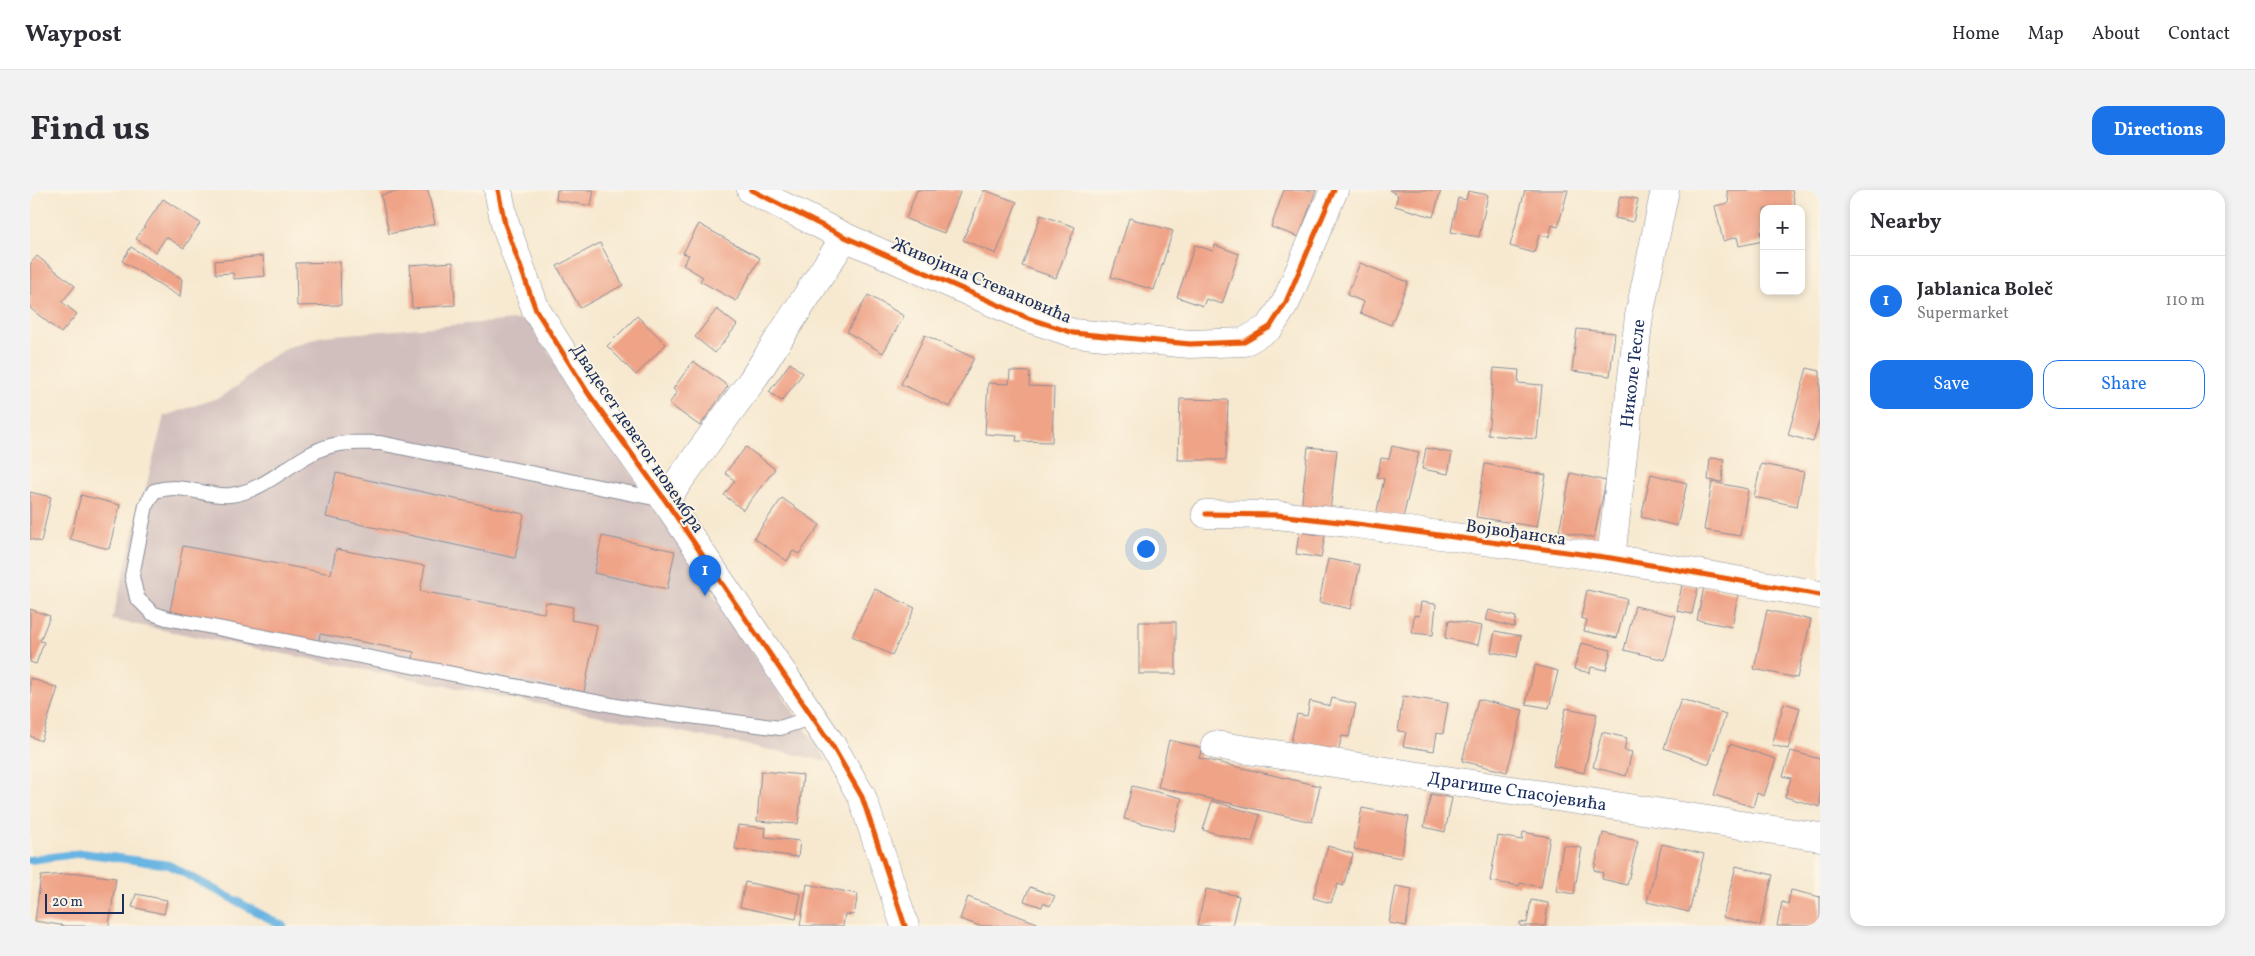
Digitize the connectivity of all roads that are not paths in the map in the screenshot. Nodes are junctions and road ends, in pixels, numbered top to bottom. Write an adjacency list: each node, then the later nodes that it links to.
1 (498, 190): 6 (street, Двадесет деветог новембра)
2 (751, 190): 5 (street, Живојина Стевановића)
3 (1334, 190): 5 (street, Живојина Стевановића)
4 (1665, 190): 8 (street, Николе Тесле)
5 (845, 237): 6 (street)
6 (665, 500): 10 (street, Двадесет деветог новембра); 10 (lane)
7 (1206, 514): 8 (street, Војвођанска)
8 (1611, 558): 9 (street, Војвођанска)
9 (1820, 595)
10 (813, 717): 13 (street, Двадесет деветог новембра)
11 (1215, 745): 12 (street, Драгише Спасојевића)
12 (1820, 837)
13 (905, 926)

